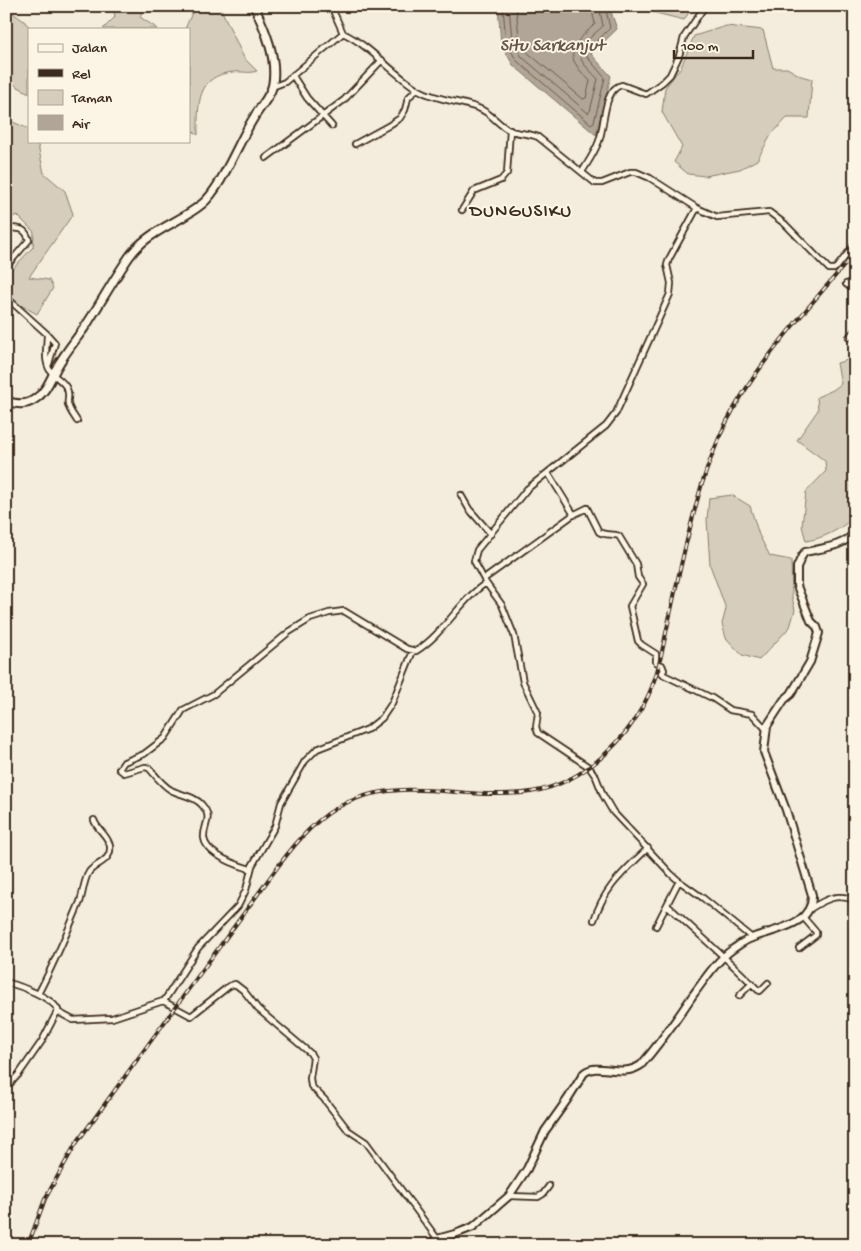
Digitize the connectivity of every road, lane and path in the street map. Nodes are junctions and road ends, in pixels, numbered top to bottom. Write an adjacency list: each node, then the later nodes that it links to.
1 (254, 6): 7 (main road)
2 (332, 6): 4 (street)
3 (705, 6): 14 (street)
4 (343, 33): 5 (street); 6 (street)
5 (382, 60): 8 (street); 9 (street)
6 (292, 76): 7 (street); 9 (street)
7 (272, 87): 25 (main road)
8 (417, 89): 11 (street); 12 (street)
9 (323, 116): 10 (street); 13 (street)
10 (332, 126)
11 (510, 130): 14 (street); 16 (street)
12 (355, 144)
13 (266, 158)
14 (582, 172): 15 (street)
15 (698, 208): 18 (street); 28 (street)
16 (462, 210)
17 (6, 228): 19 (street)
18 (855, 244)
19 (6, 267)
20 (846, 284): 21 (street)
21 (855, 291)
22 (6, 298): 25 (street)
23 (855, 330): 24 (street)
24 (850, 337)
25 (51, 372): 26 (main road); 27 (street)
26 (6, 402)
27 (77, 421)
28 (548, 473): 30 (street); 32 (street)
29 (460, 495): 32 (street)
30 (574, 514): 33 (street); 35 (street)
31 (855, 532): 35 (street)
32 (491, 534): 33 (street)
33 (485, 581): 34 (street); 37 (street)
34 (414, 651): 38 (street); 38 (street)
35 (767, 730): 42 (street)
36 (94, 820): 52 (street)
37 (648, 848): 39 (street); 44 (street)
38 (250, 869): 54 (street)
39 (679, 881): 41 (street); 46 (street)
40 (855, 901): 42 (street)
41 (667, 905): 45 (street); 48 (street)
42 (810, 909): 43 (street)
43 (803, 917): 46 (street); 47 (street)
44 (594, 920)
45 (656, 926)
46 (752, 938): 48 (street)
47 (799, 948)
48 (722, 957): 50 (street); 58 (street)
49 (6, 982): 52 (street)
50 (752, 983): 51 (street); 53 (street)
51 (768, 983)
52 (38, 994): 55 (street)
53 (739, 996)
54 (164, 1001): 55 (street); 59 (street)
55 (58, 1012): 56 (street)
56 (6, 1088)
57 (548, 1186): 58 (street)
58 (508, 1196): 59 (street)
59 (437, 1239): 60 (street); 61 (street)
60 (428, 1245)
61 (442, 1245)

